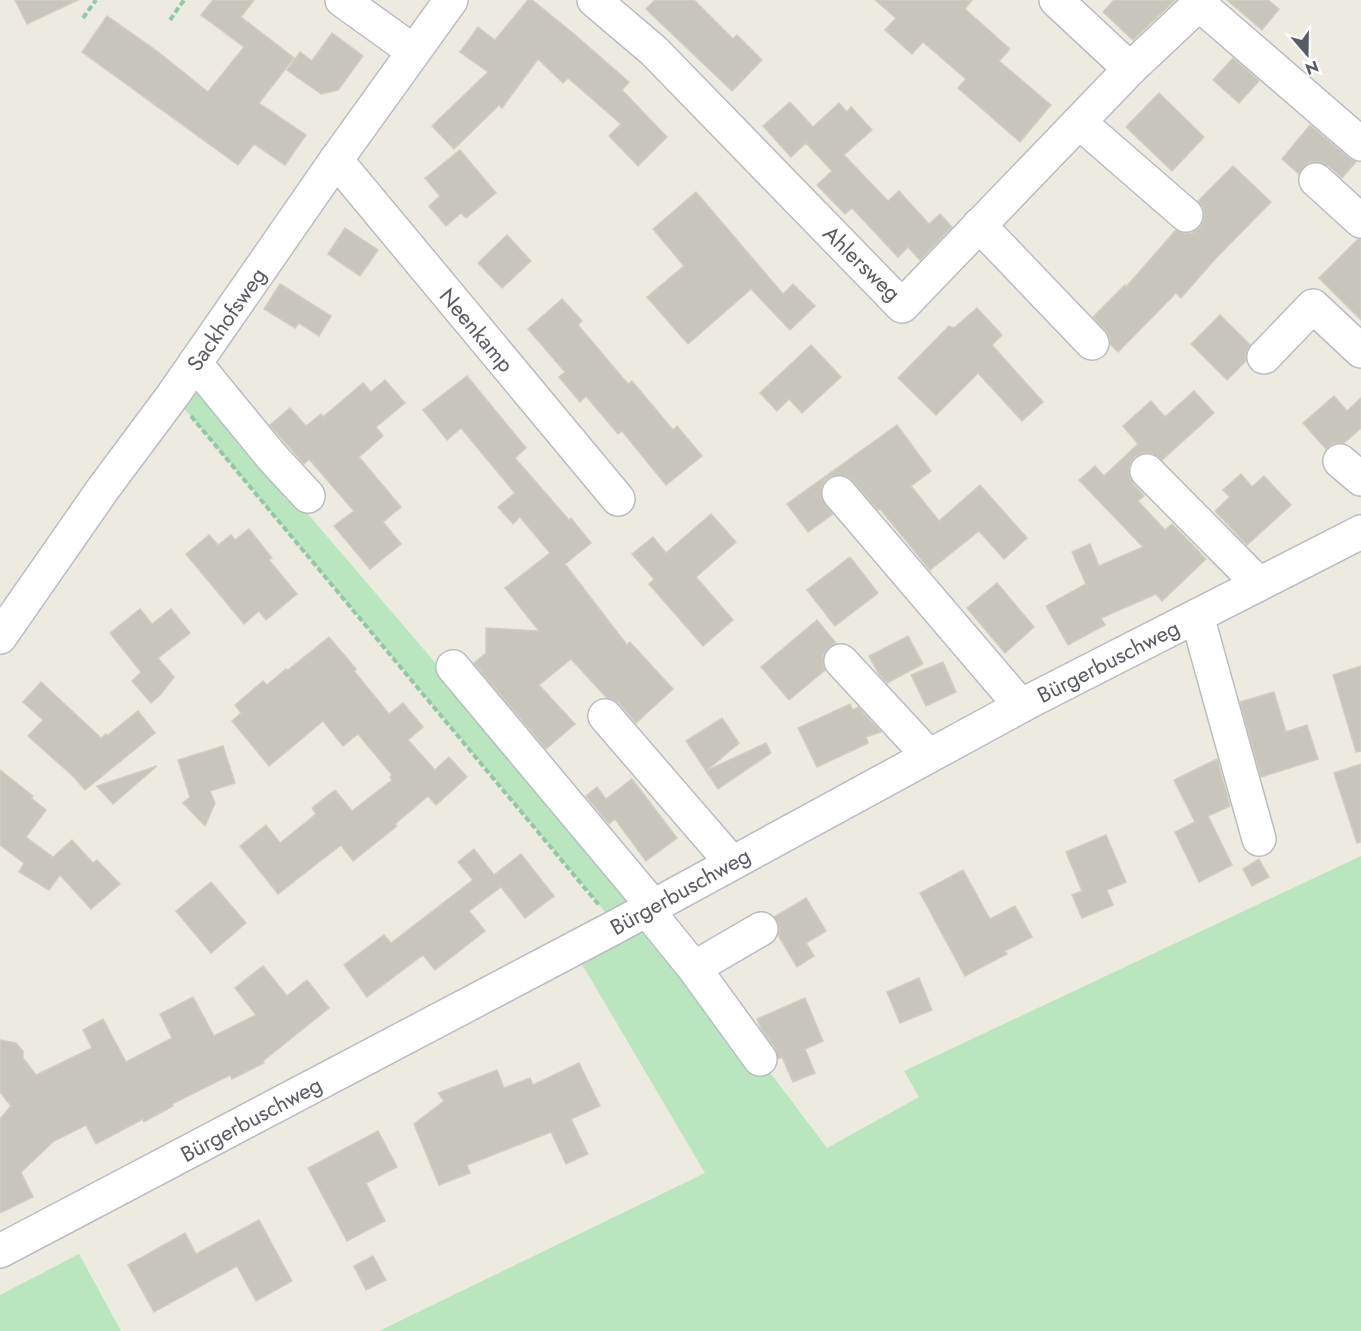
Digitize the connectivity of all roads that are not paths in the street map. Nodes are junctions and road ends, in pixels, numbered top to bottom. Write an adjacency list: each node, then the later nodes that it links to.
1 (342, 0): 5 (street)
2 (451, 0): 5 (street, Sackhofsweg)
3 (594, 0): 13 (street, Ahlersweg)
4 (1056, 0): 6 (street)
5 (413, 51): 9 (street, Sackhofsweg)
6 (1130, 69): 7 (street, Ahlersweg); 8 (street, Ahlersweg)
7 (1079, 122): 11 (street); 13 (street, Ahlersweg)
8 (1361, 144)
9 (336, 160): 17 (street, Sackhofsweg); 21 (street, Neenkamp)
10 (1317, 180): 12 (street)
11 (1186, 215)
12 (1361, 220)
13 (980, 225): 14 (street)
14 (1092, 343)
15 (1361, 351): 16 (street)
16 (1264, 357)
17 (195, 363): 20 (street); 26 (street, Sackhofsweg)
18 (1147, 471): 24 (street)
19 (839, 493): 29 (street)
20 (308, 496)
21 (618, 499)
22 (877, 511): 29 (street)
23 (1361, 532): 24 (street, Bürgerbuschweg)
24 (1259, 584): 25 (street, Bürgerbuschweg)
25 (1197, 615): 29 (street, Bürgerbuschweg); 32 (street)
26 (0, 637)
27 (841, 661): 31 (street)
28 (453, 667): 34 (street)
29 (1027, 703): 31 (street, Bürgerbuschweg)
30 (605, 716): 33 (street)
31 (929, 756): 33 (street, Bürgerbuschweg)
32 (1259, 840)
33 (732, 863): 34 (street, Bürgerbuschweg)
34 (650, 908): 36 (street); 38 (street, Bürgerbuschweg)
35 (761, 929): 36 (street)
36 (694, 968): 37 (street)
37 (760, 1059)
38 (0, 1251)

